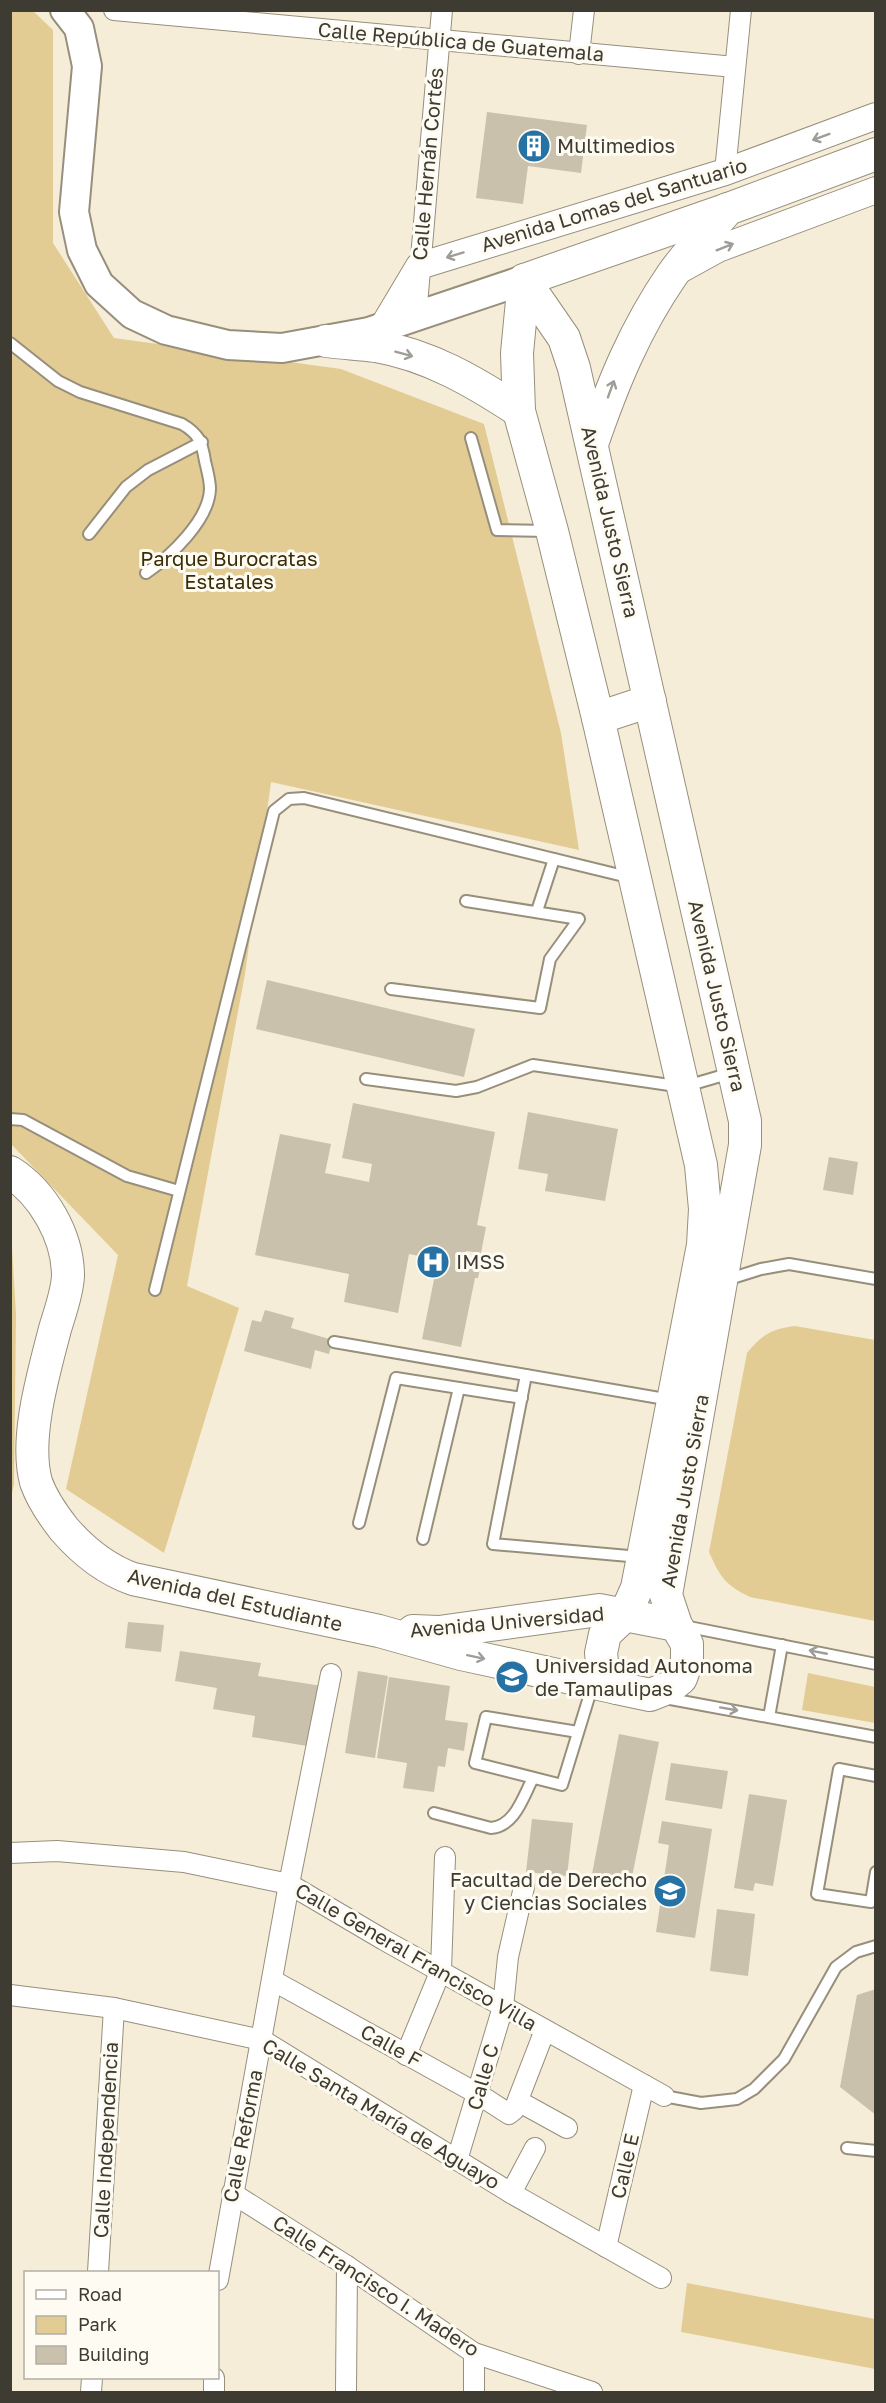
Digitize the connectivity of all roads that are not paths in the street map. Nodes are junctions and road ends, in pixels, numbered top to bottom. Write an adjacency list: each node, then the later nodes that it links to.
1 (65, 10): 21 (main road)
2 (114, 10): 6 (street, Calle República de Guatemala)
3 (442, 10): 6 (street, Calle Hernán Cortés)
4 (584, 10): 7 (street)
5 (741, 10): 8 (street)
6 (440, 39): 7 (street, Calle República de Guatemala); 16 (street, Calle Hernán Cortés)
7 (579, 54): 8 (street, Calle República de Guatemala)
8 (735, 67): 11 (street)
9 (876, 116): 11 (street, Avenida Lomas del Santuario, one-way to 11)
10 (876, 154): 12 (main road, Avenida Lomas del Santuario)
11 (725, 172): 16 (street, Avenida Lomas del Santuario, one-way to 16)
12 (792, 184): 14 (main road, Avenida Lomas del Santuario); 15 (street)
13 (876, 190): 15 (street)
14 (728, 209): 17 (main road); 18 (main road, Avenida Lomas del Santuario)
15 (802, 218): 17 (street, one-way to 15)
16 (419, 266): 19 (street, Calle Hernán Cortés); 20 (street)
17 (673, 274): 26 (main road, one-way to 17)
18 (524, 280): 19 (main road); 23 (main road, Avenida Justo Sierra); 26 (main road, Avenida Justo Sierra)
19 (416, 317): 20 (main road)
20 (382, 328): 21 (main road)
21 (326, 341): 23 (main road, one-way to 23)
22 (10, 343): 25 (lane)
23 (519, 411): 27 (main road, Avenida Justo Sierra)
24 (471, 438): 27 (lane)
25 (202, 442): 28 (lane); 29 (lane)
26 (592, 444): 30 (main road, Avenida Justo Sierra)
27 (552, 531): 31 (main road, Avenida Justo Sierra)
28 (89, 534)
29 (146, 573)
30 (650, 701): 31 (main road); 37 (main road, Avenida Justo Sierra)
31 (598, 718): 33 (main road, Avenida Justo Sierra)
32 (554, 859): 33 (lane); 35 (lane); 42 (lane)
33 (635, 879): 39 (main road, Avenida Justo Sierra)
34 (466, 901): 35 (lane)
35 (537, 911): 36 (lane)
36 (391, 989)
37 (735, 1072): 39 (lane); 44 (main road, Avenida Justo Sierra)
38 (366, 1079): 39 (lane)
39 (683, 1087): 50 (main road, Avenida Justo Sierra)
40 (10, 1119): 42 (lane)
41 (10, 1172): 56 (main road, Avenida del Estudiante)
42 (180, 1191): 45 (lane)
43 (876, 1279): 44 (lane)
44 (720, 1282): 55 (main road, Avenida Justo Sierra)
45 (155, 1290)
46 (334, 1342): 47 (lane)
47 (526, 1375): 49 (lane); 50 (lane)
48 (459, 1388): 49 (lane); 51 (lane); 52 (lane)
49 (522, 1398): 53 (lane)
50 (673, 1401): 53 (main road, Avenida Justo Sierra)
51 (359, 1523)
52 (423, 1539)
53 (644, 1557): 54 (main road, Avenida Justo Sierra)
54 (625, 1615): 55 (main road, Avenida Universidad); 56 (main road, Avenida Universidad); 60 (main road, Avenida Justo Sierra)
55 (676, 1625): 57 (lane, Avenida Universidad); 61 (main road, Avenida Justo Sierra)
56 (379, 1631): 60 (main road, Avenida Universidad, one-way to 60)
57 (782, 1645): 58 (lane, Avenida Universidad, one-way to 57); 62 (lane)
58 (876, 1664)
59 (331, 1674): 71 (street, Calle Reforma)
60 (605, 1685): 61 (main road); 63 (lane)
61 (650, 1695): 62 (lane, one-way to 62)
62 (769, 1717): 64 (lane)
63 (578, 1732): 66 (lane); 66 (lane)
64 (876, 1737)
65 (876, 1776): 70 (lane)
66 (533, 1778): 67 (lane)
67 (434, 1813)
68 (10, 1852): 71 (street, Calle General Francisco Villa)
69 (445, 1857): 74 (street)
70 (876, 1872)
71 (289, 1884): 74 (street, Calle General Francisco Villa); 75 (street, Calle Reforma)
72 (524, 1887): 77 (street, Calle C)
73 (876, 1946): 84 (lane)
74 (441, 1970): 77 (street, Calle General Francisco Villa); 81 (street)
75 (272, 1980): 80 (street, Calle Reforma); 81 (street, Calle F)
76 (10, 1995): 78 (street, Calle Santa María de Aguayo)
77 (503, 2007): 79 (street, Calle General Francisco Villa); 83 (street, Calle C)
78 (114, 2008): 80 (street, Calle Santa María de Aguayo); 95 (street, Calle Independencia)
79 (545, 2030): 82 (street, Calle General Francisco Villa); 85 (street)
80 (262, 2040): 90 (street, Calle Santa María de Aguayo); 91 (street, Calle Reforma)
81 (406, 2055): 83 (street, Calle F)
82 (644, 2085): 84 (street, Calle General Francisco Villa); 93 (street, Calle E)
83 (478, 2094): 85 (street, Calle F); 90 (street, Calle C)
84 (664, 2096)
85 (514, 2108): 86 (street, Calle F)
86 (567, 2128)
87 (535, 2148): 92 (street)
88 (847, 2148): 89 (lane)
89 (876, 2151)
90 (457, 2160): 92 (street, Calle Santa María de Aguayo)
91 (232, 2193): 94 (street, Calle Francisco I. Madero); 96 (street, Calle Reforma)
92 (511, 2193): 93 (street, Calle Santa María de Aguayo)
93 (606, 2247): 97 (street, Calle Santa María de Aguayo)
94 (347, 2266): 98 (street, Calle Francisco I. Madero); 99 (street)
95 (98, 2271)
96 (219, 2274)
97 (661, 2278)
98 (474, 2353): 100 (street); 101 (street, Calle Francisco I. Madero)
99 (346, 2392)
100 (474, 2392)
101 (592, 2392)

